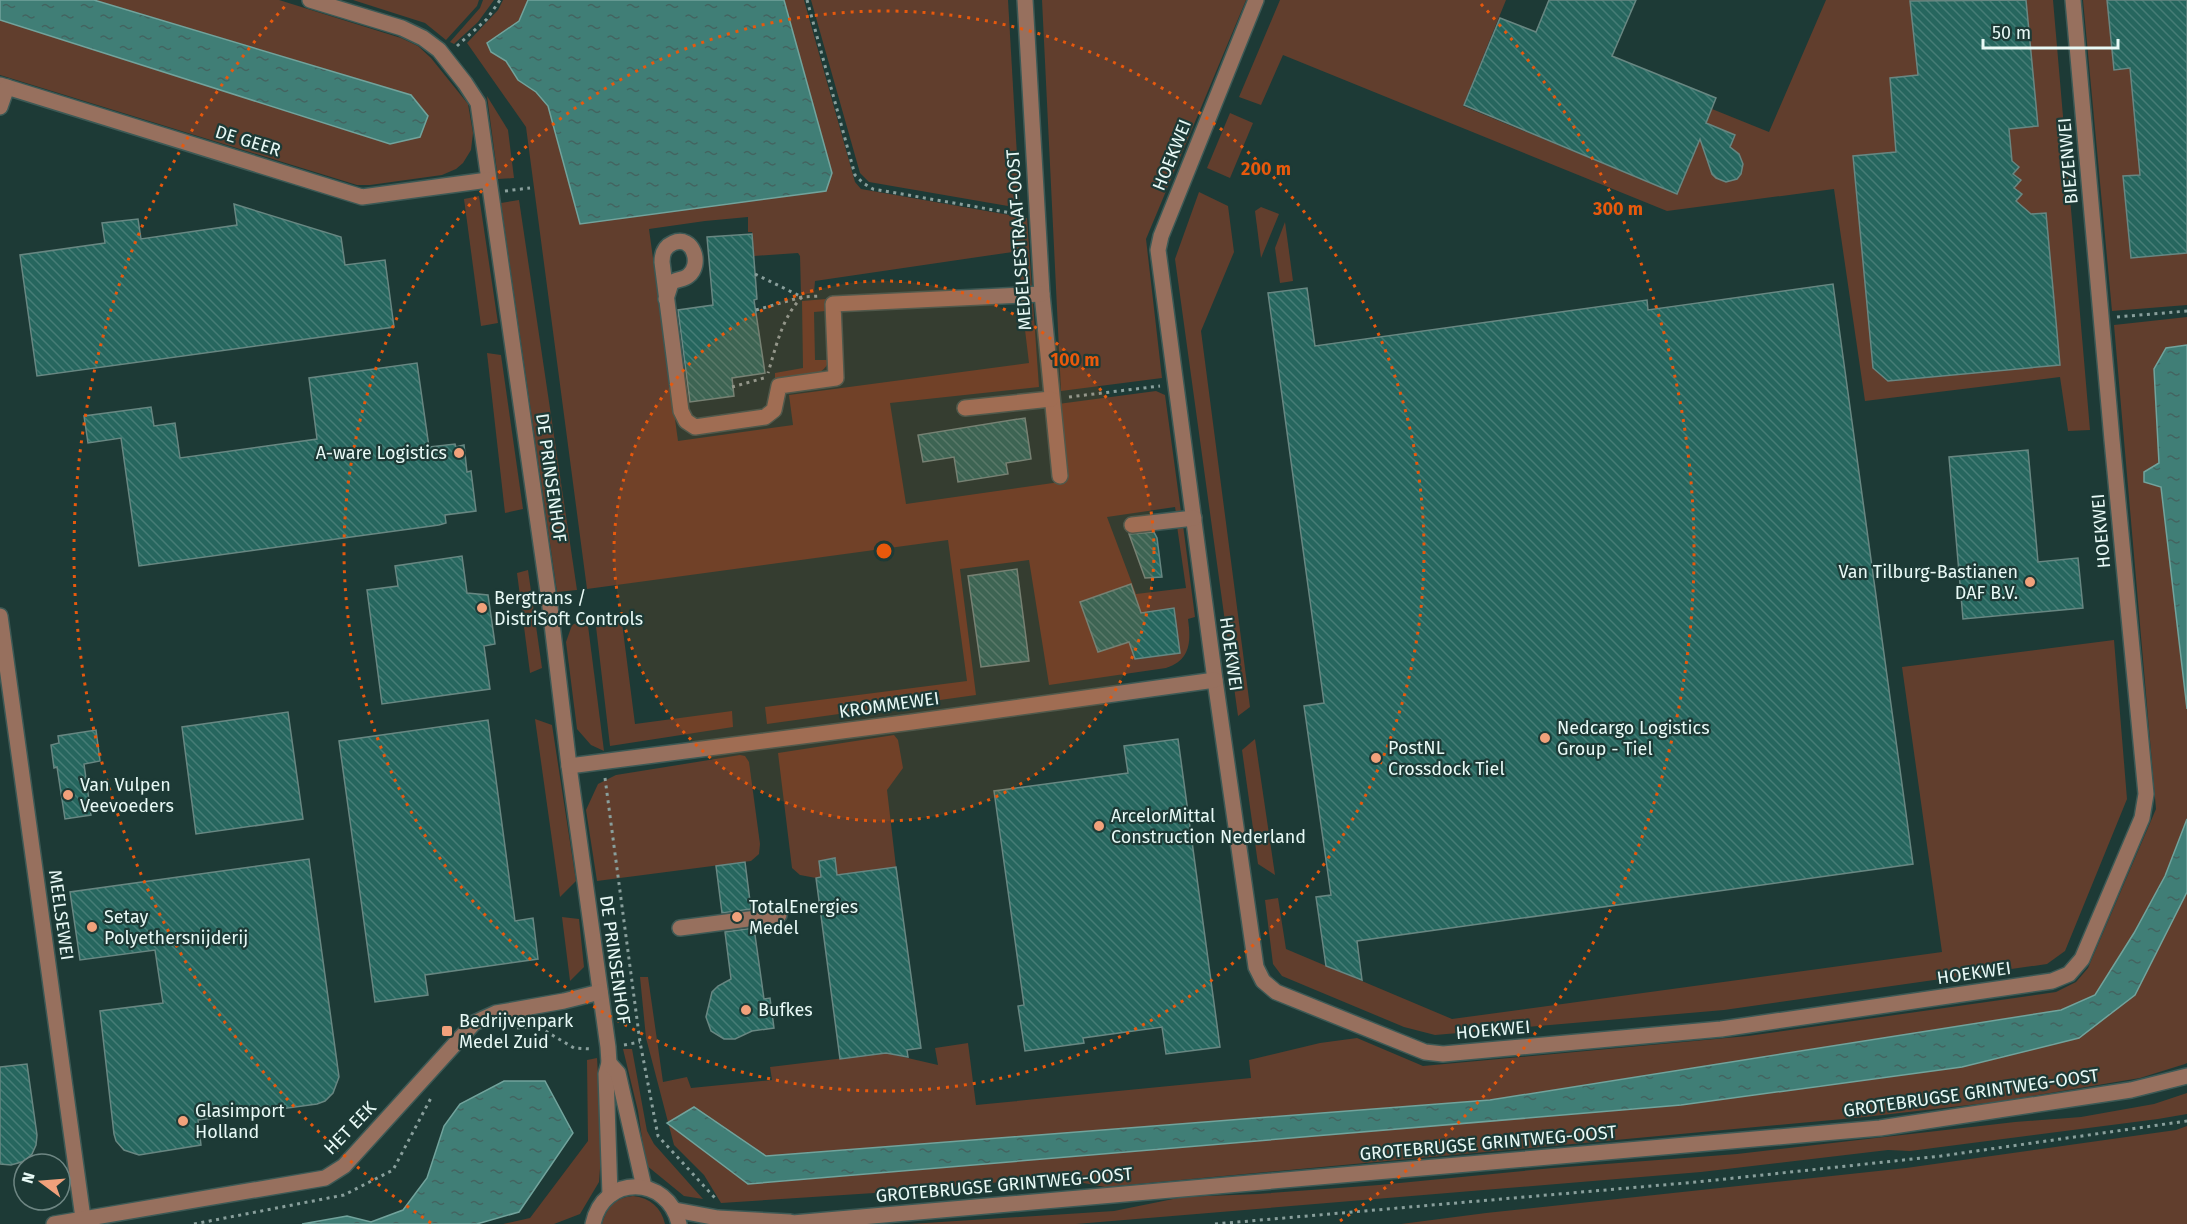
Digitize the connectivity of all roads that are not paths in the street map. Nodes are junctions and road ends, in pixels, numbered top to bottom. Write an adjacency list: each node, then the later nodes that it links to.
1 (310, 0): 7 (street, DE PRINSENHOF)
2 (1025, 0): 8 (street, MEDELSESTRAAT-OOST)
3 (1256, 0): 14 (street, HOEKWEI)
4 (2073, 0): 10 (street, BIEZENWEI)
5 (3, 86): 6 (street); 7 (street, DE GEER)
6 (0, 107)
7 (489, 186): 18 (street, DE PRINSENHOF)
8 (1042, 294): 9 (street); 11 (street, MEDELSESTRAAT-OOST)
9 (666, 299)
10 (2102, 318): 17 (street, HOEKWEI)
11 (1051, 399): 12 (street); 13 (street, MEDELSESTRAAT-OOST)
12 (965, 408)
13 (1060, 476)
14 (1194, 518): 15 (street); 17 (street, HOEKWEI)
15 (1132, 525)
16 (0, 616): 27 (street, MEELSEWEI)
17 (1215, 680): 18 (street, KROMMEWEI)
18 (569, 766): 21 (street, DE PRINSENHOF)
19 (779, 915): 20 (street)
20 (681, 928)
21 (600, 992): 22 (street, DE PRINSENHOF); 27 (street, HET EEK)
22 (608, 1055): 24 (street, DE PRINSENHOF); 25 (street, DE PRINSENHOF)
23 (2187, 1076): 29 (street, GROTEBRUGSE GRINTWEG-OOST)
24 (644, 1187): 25 (street); 26 (street)
25 (610, 1195): 28 (street)
26 (677, 1217): 29 (street, GROTEBRUGSE GRINTWEG-OOST)
27 (84, 1218): 30 (street, HET EEK)
28 (594, 1220): 31 (street)
29 (785, 1223)
30 (54, 1224)
31 (580, 1224)

